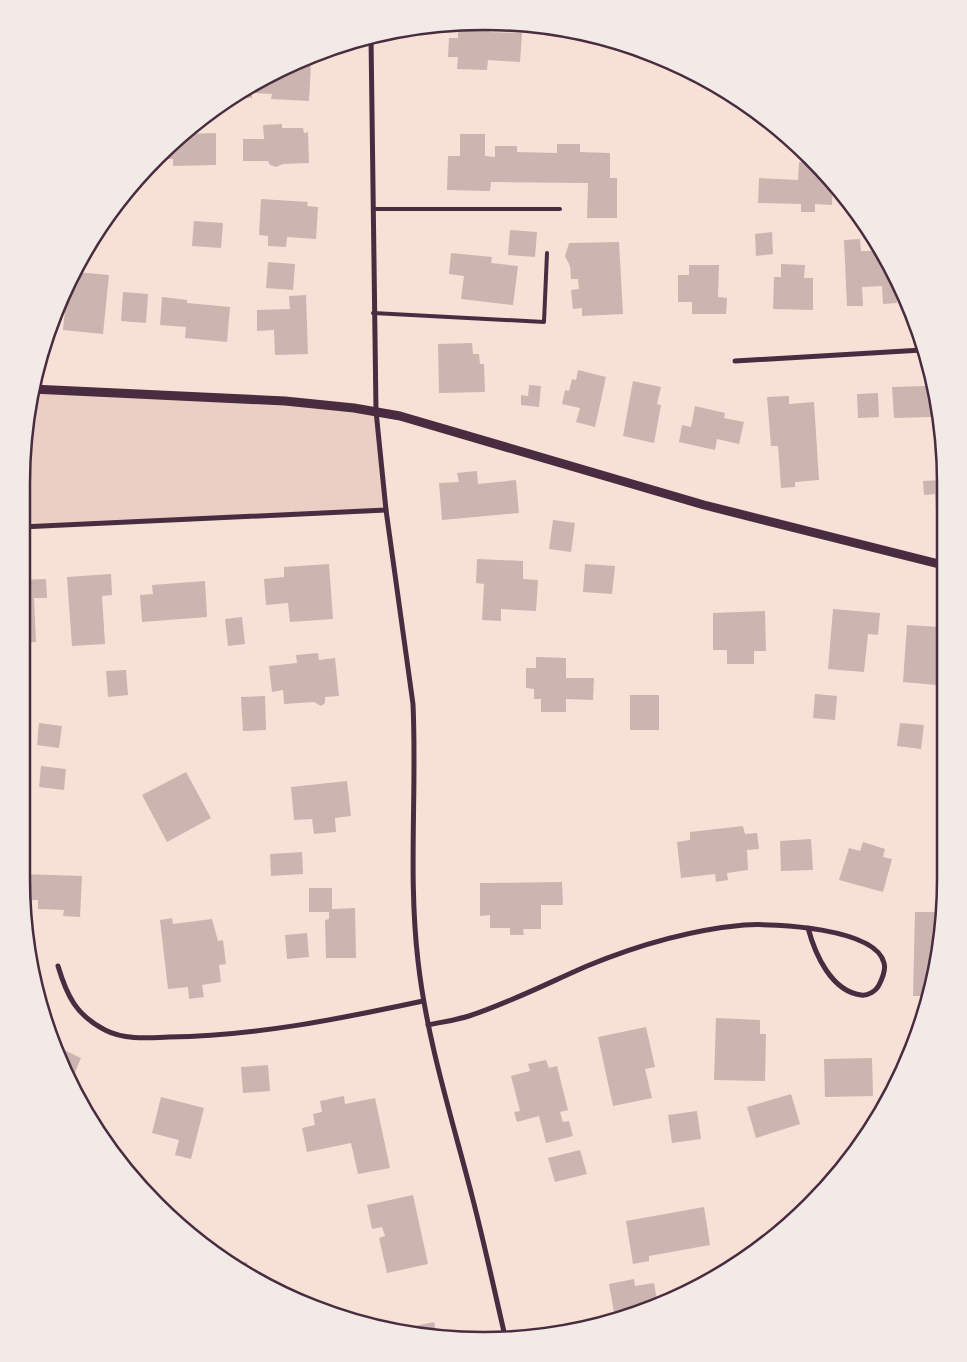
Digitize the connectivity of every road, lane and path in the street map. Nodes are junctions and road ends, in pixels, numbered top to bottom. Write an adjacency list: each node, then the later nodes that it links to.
1 (371, 44): 2 (street)
2 (373, 209): 3 (lane); 5 (street)
3 (560, 209)
4 (547, 253): 5 (lane)
5 (373, 313): 9 (street)
6 (917, 350): 7 (street)
7 (735, 361)
8 (40, 389): 9 (street)
9 (376, 411): 10 (street); 12 (street)
10 (386, 510): 11 (street); 15 (street)
11 (30, 527)
12 (937, 563)
13 (808, 928): 13 (street); 16 (street)
14 (58, 966): 15 (street)
15 (423, 1001): 16 (street)
16 (428, 1024): 17 (street)
17 (504, 1331)

